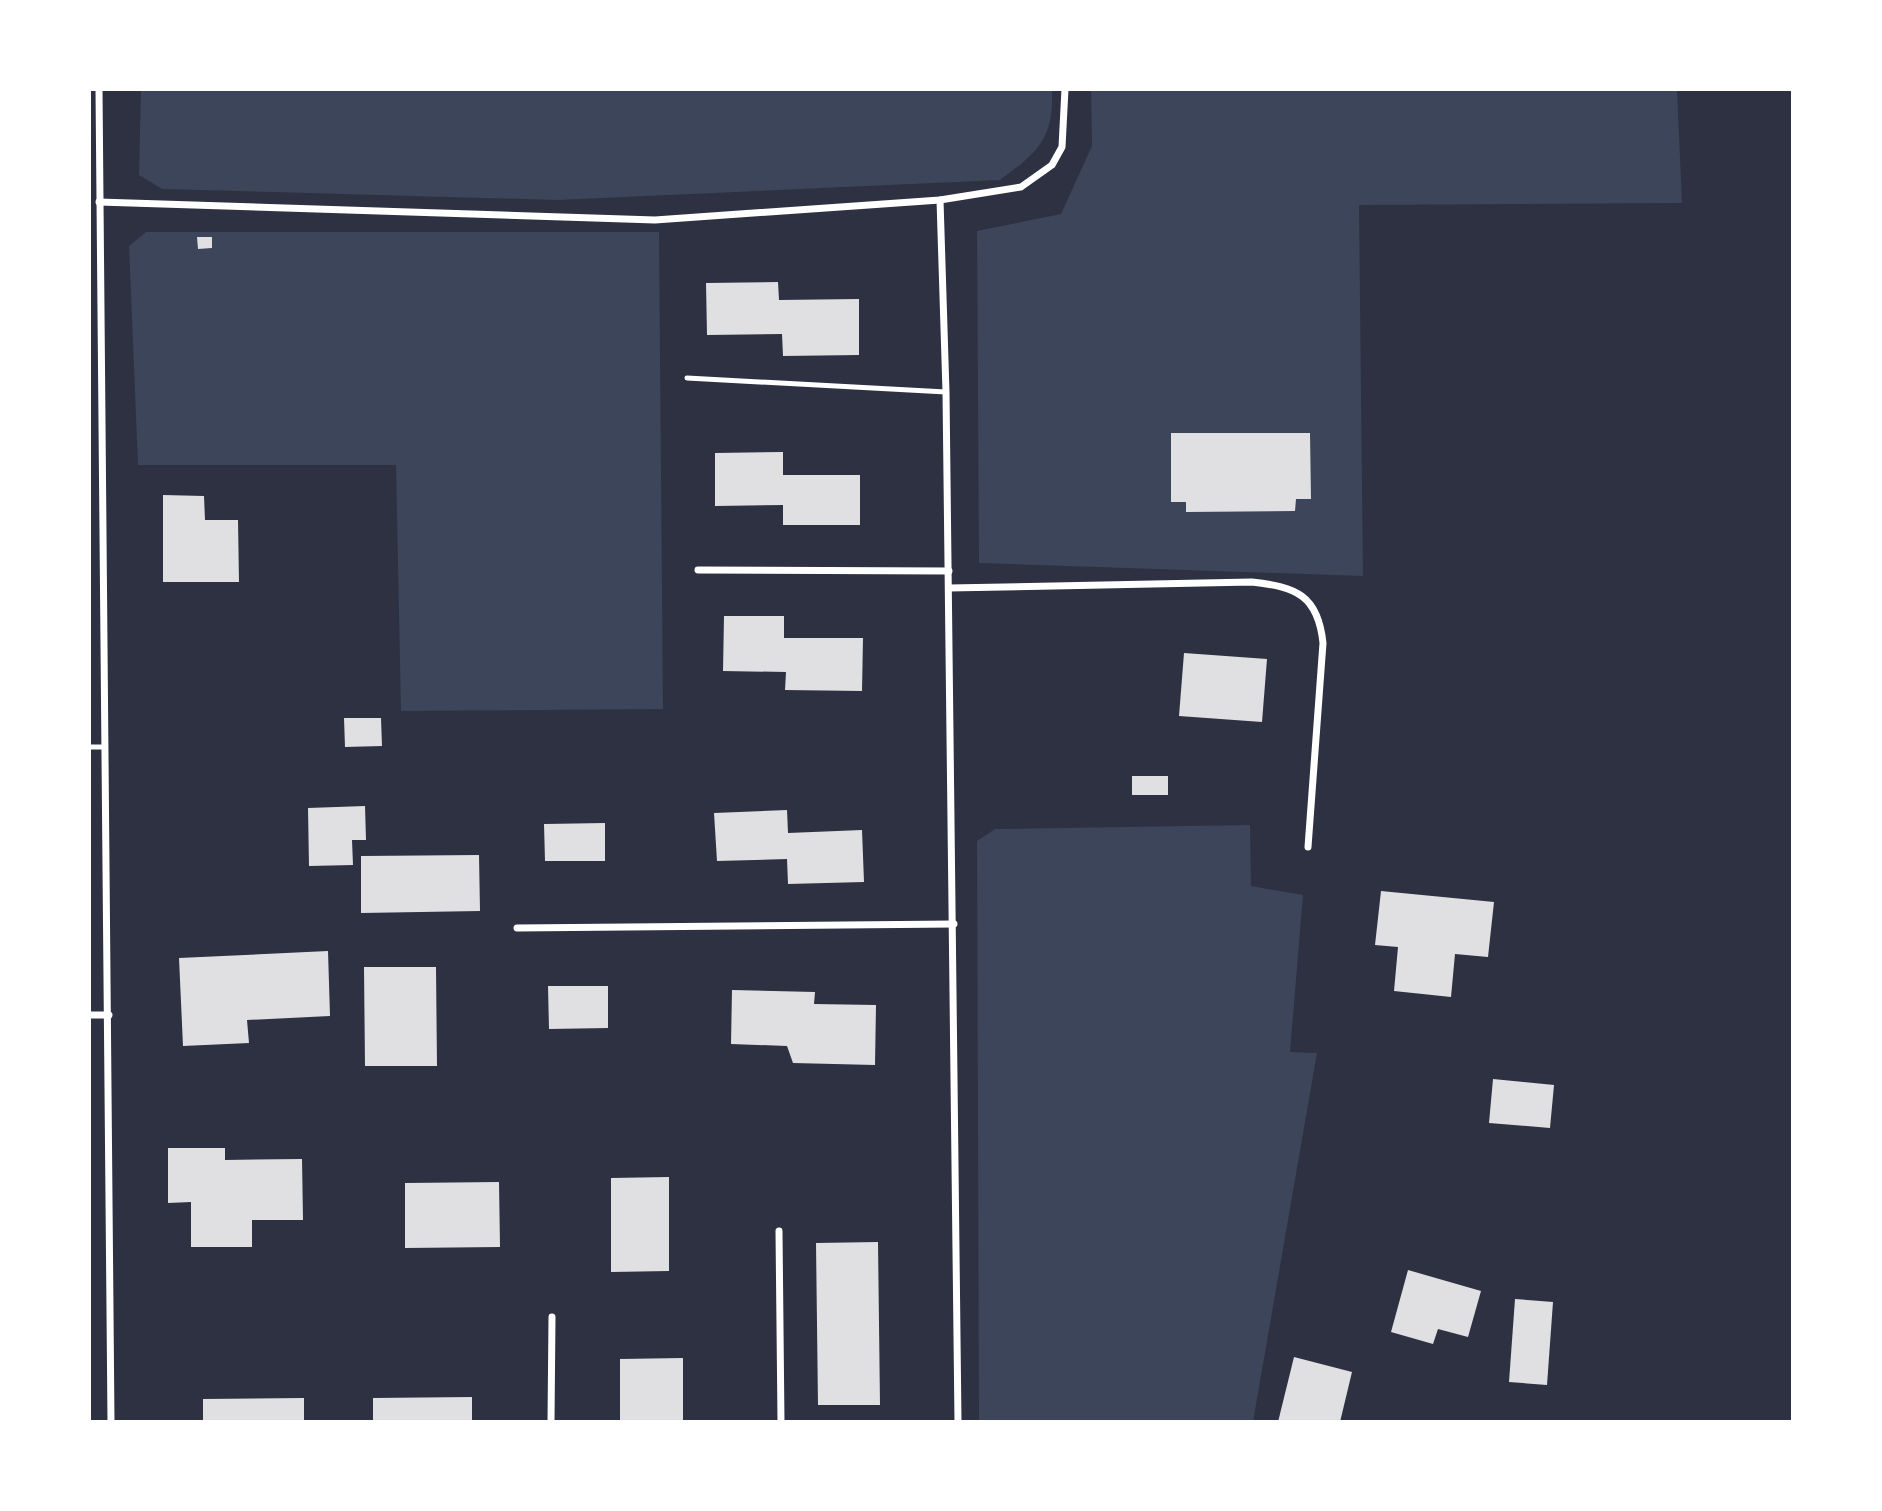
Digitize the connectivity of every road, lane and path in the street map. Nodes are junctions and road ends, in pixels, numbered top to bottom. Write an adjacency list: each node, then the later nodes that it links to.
1 (99, 89): 4 (street)
2 (1065, 89): 3 (street)
3 (940, 200): 4 (street); 8 (street)
4 (99, 202): 6 (street)
5 (89, 230): 6 (street)
6 (99, 231): 13 (street)
7 (687, 378): 8 (lane)
8 (946, 392): 10 (street)
9 (698, 570): 10 (street)
10 (949, 571): 11 (street)
11 (949, 588): 14 (street); 15 (street)
12 (89, 747): 13 (lane)
13 (104, 747): 17 (street)
14 (1308, 847)
15 (954, 923): 16 (street); 24 (street)
16 (517, 928)
17 (109, 1014): 18 (street); 21 (street)
18 (89, 1015)
19 (779, 1231): 23 (street)
20 (552, 1317): 22 (street)
21 (111, 1422)
22 (551, 1422)
23 (781, 1422)
24 (958, 1422)

